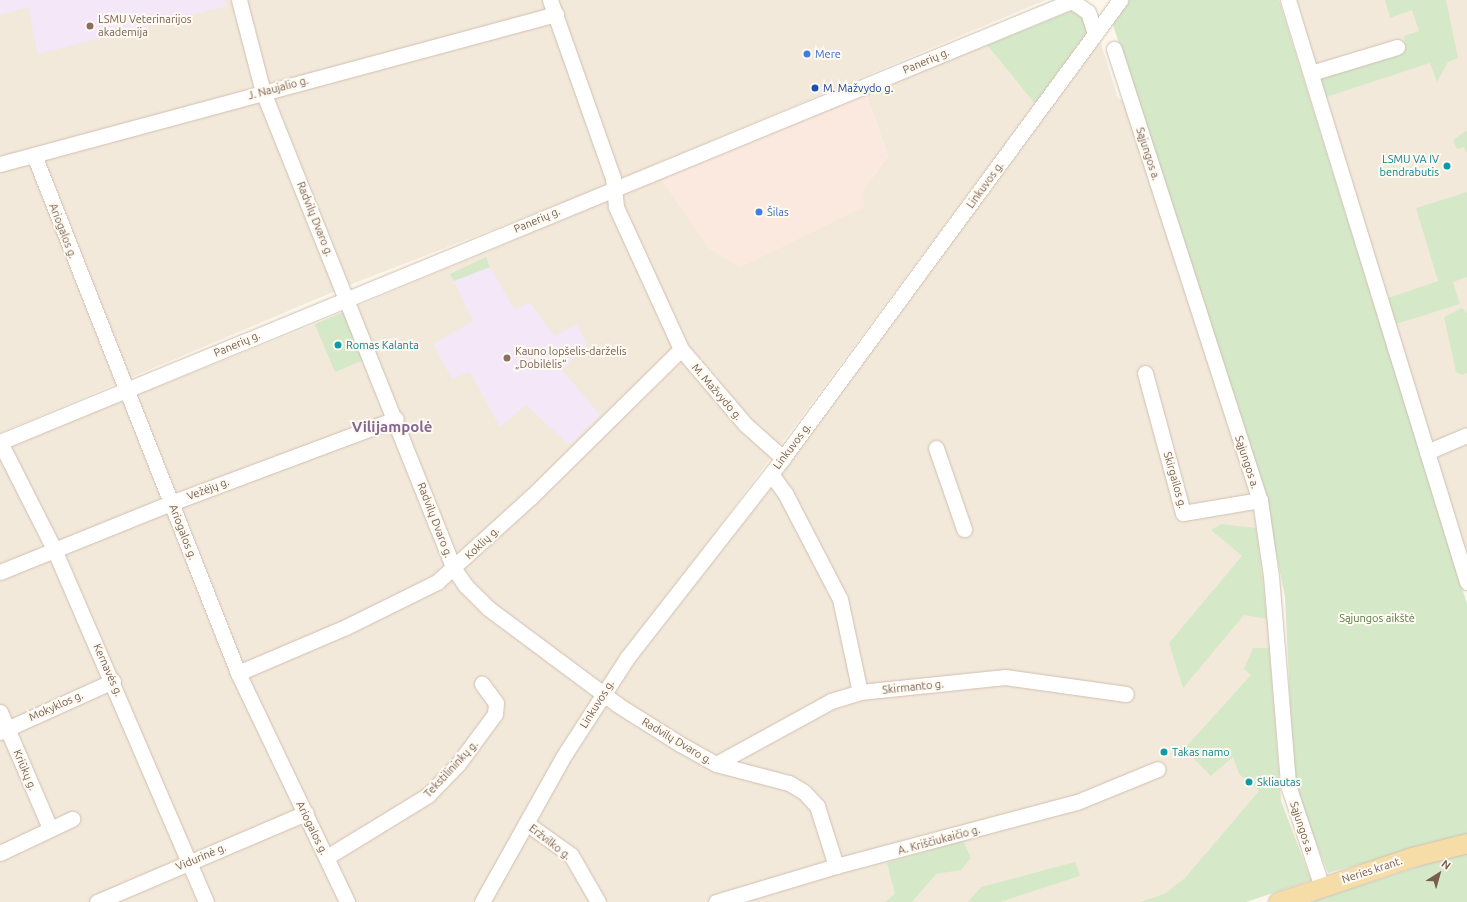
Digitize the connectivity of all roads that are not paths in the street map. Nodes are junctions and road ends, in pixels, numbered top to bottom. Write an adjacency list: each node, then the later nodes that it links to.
1 (239, 0): 10 (street, Radvilų Dvaro g.)
2 (1120, 0): 6 (street, Linkuvos g.)
3 (1288, 0): 9 (street)
4 (1073, 1): 6 (street); 13 (street, Panerių g.)
5 (553, 7): 10 (street, J. Naujalio g.); 13 (street, M. Mažvydo g.)
6 (1095, 34): 23 (street, Linkuvos g.)
7 (1397, 47): 9 (street)
8 (1114, 49): 25 (street, Sąjungos a.)
9 (1310, 73): 22 (street)
10 (263, 92): 11 (street, J. Naujalio g.); 14 (street, Radvilų Dvaro g.)
11 (34, 155): 12 (street, J. Naujalio g.); 17 (street, Ariogalos g.)
12 (0, 164)
13 (614, 188): 14 (street, Panerių g.); 15 (street, M. Mažvydo g.)
14 (348, 298): 17 (street, Panerių g.); 18 (street, Radvilų Dvaro g.)
15 (682, 349): 23 (street, M. Mažvydo g.); 29 (street, Koklių g.)
16 (1145, 373): 25 (street, Skirgailos g.)
17 (128, 390): 20 (street, Panerių g.); 26 (street, Ariogalos g.)
18 (396, 418): 26 (street, Vežėjų g.); 29 (street, Radvilų Dvaro g.)
19 (1467, 435): 22 (street)
20 (0, 442): 28 (street, Kernavės g.)
21 (936, 448): 27 (street)
22 (1427, 452): 31 (street)
23 (783, 458): 24 (street, Linkuvos g.)
24 (771, 474): 35 (street); 36 (street, Linkuvos g.)
25 (1260, 500): 51 (street, Sąjungos a.)
26 (172, 503): 28 (street, Vežėjų g.); 32 (street, Ariogalos g.)
27 (964, 528)
28 (54, 549): 30 (street, Vežėjų g.); 33 (street, Kernavės g.)
29 (454, 569): 32 (street, Koklių g.); 36 (street, Radvilų Dvaro g.)
30 (0, 572)
31 (1467, 582)
32 (238, 672): 42 (street, Ariogalos g.)
33 (113, 681): 39 (street, Mokyklos g.); 49 (street, Kernavės g.)
34 (482, 684): 48 (street, Tekstilininkų g.)
35 (860, 692): 37 (street, Skirmanto g.); 40 (street, Skirmanto g.)
36 (603, 693): 40 (street, Radvilų Dvaro g.); 44 (street, Linkuvos g.)
37 (1126, 694)
38 (0, 712): 39 (street, Kriūkų g.)
39 (4, 730): 45 (street, Kriūkų g.)
40 (716, 764): 50 (street, Radvilų Dvaro g.)
41 (1158, 769): 50 (street, A. Kriščiukaičio g.)
42 (306, 813): 48 (street, Ariogalos g.); 49 (street, Vidurinė g.)
43 (72, 820): 45 (street)
44 (526, 823): 55 (street, Linkuvos g.); 56 (street, Eržvilko g.)
45 (50, 828): 47 (street)
46 (1467, 843): 51 (main road, Neries krant.)
47 (0, 853)
48 (327, 857): 54 (street, Ariogalos g.)
49 (189, 862): 52 (street, Vidurinė g.); 53 (street, Kernavės g.)
50 (836, 866): 57 (street, A. Kriščiukaičio g.)
51 (1322, 887): 58 (main road, Neries krant.)
52 (97, 902)
53 (206, 902)
54 (347, 902)
55 (482, 902)
56 (598, 902)
57 (716, 902)
58 (1278, 902)

